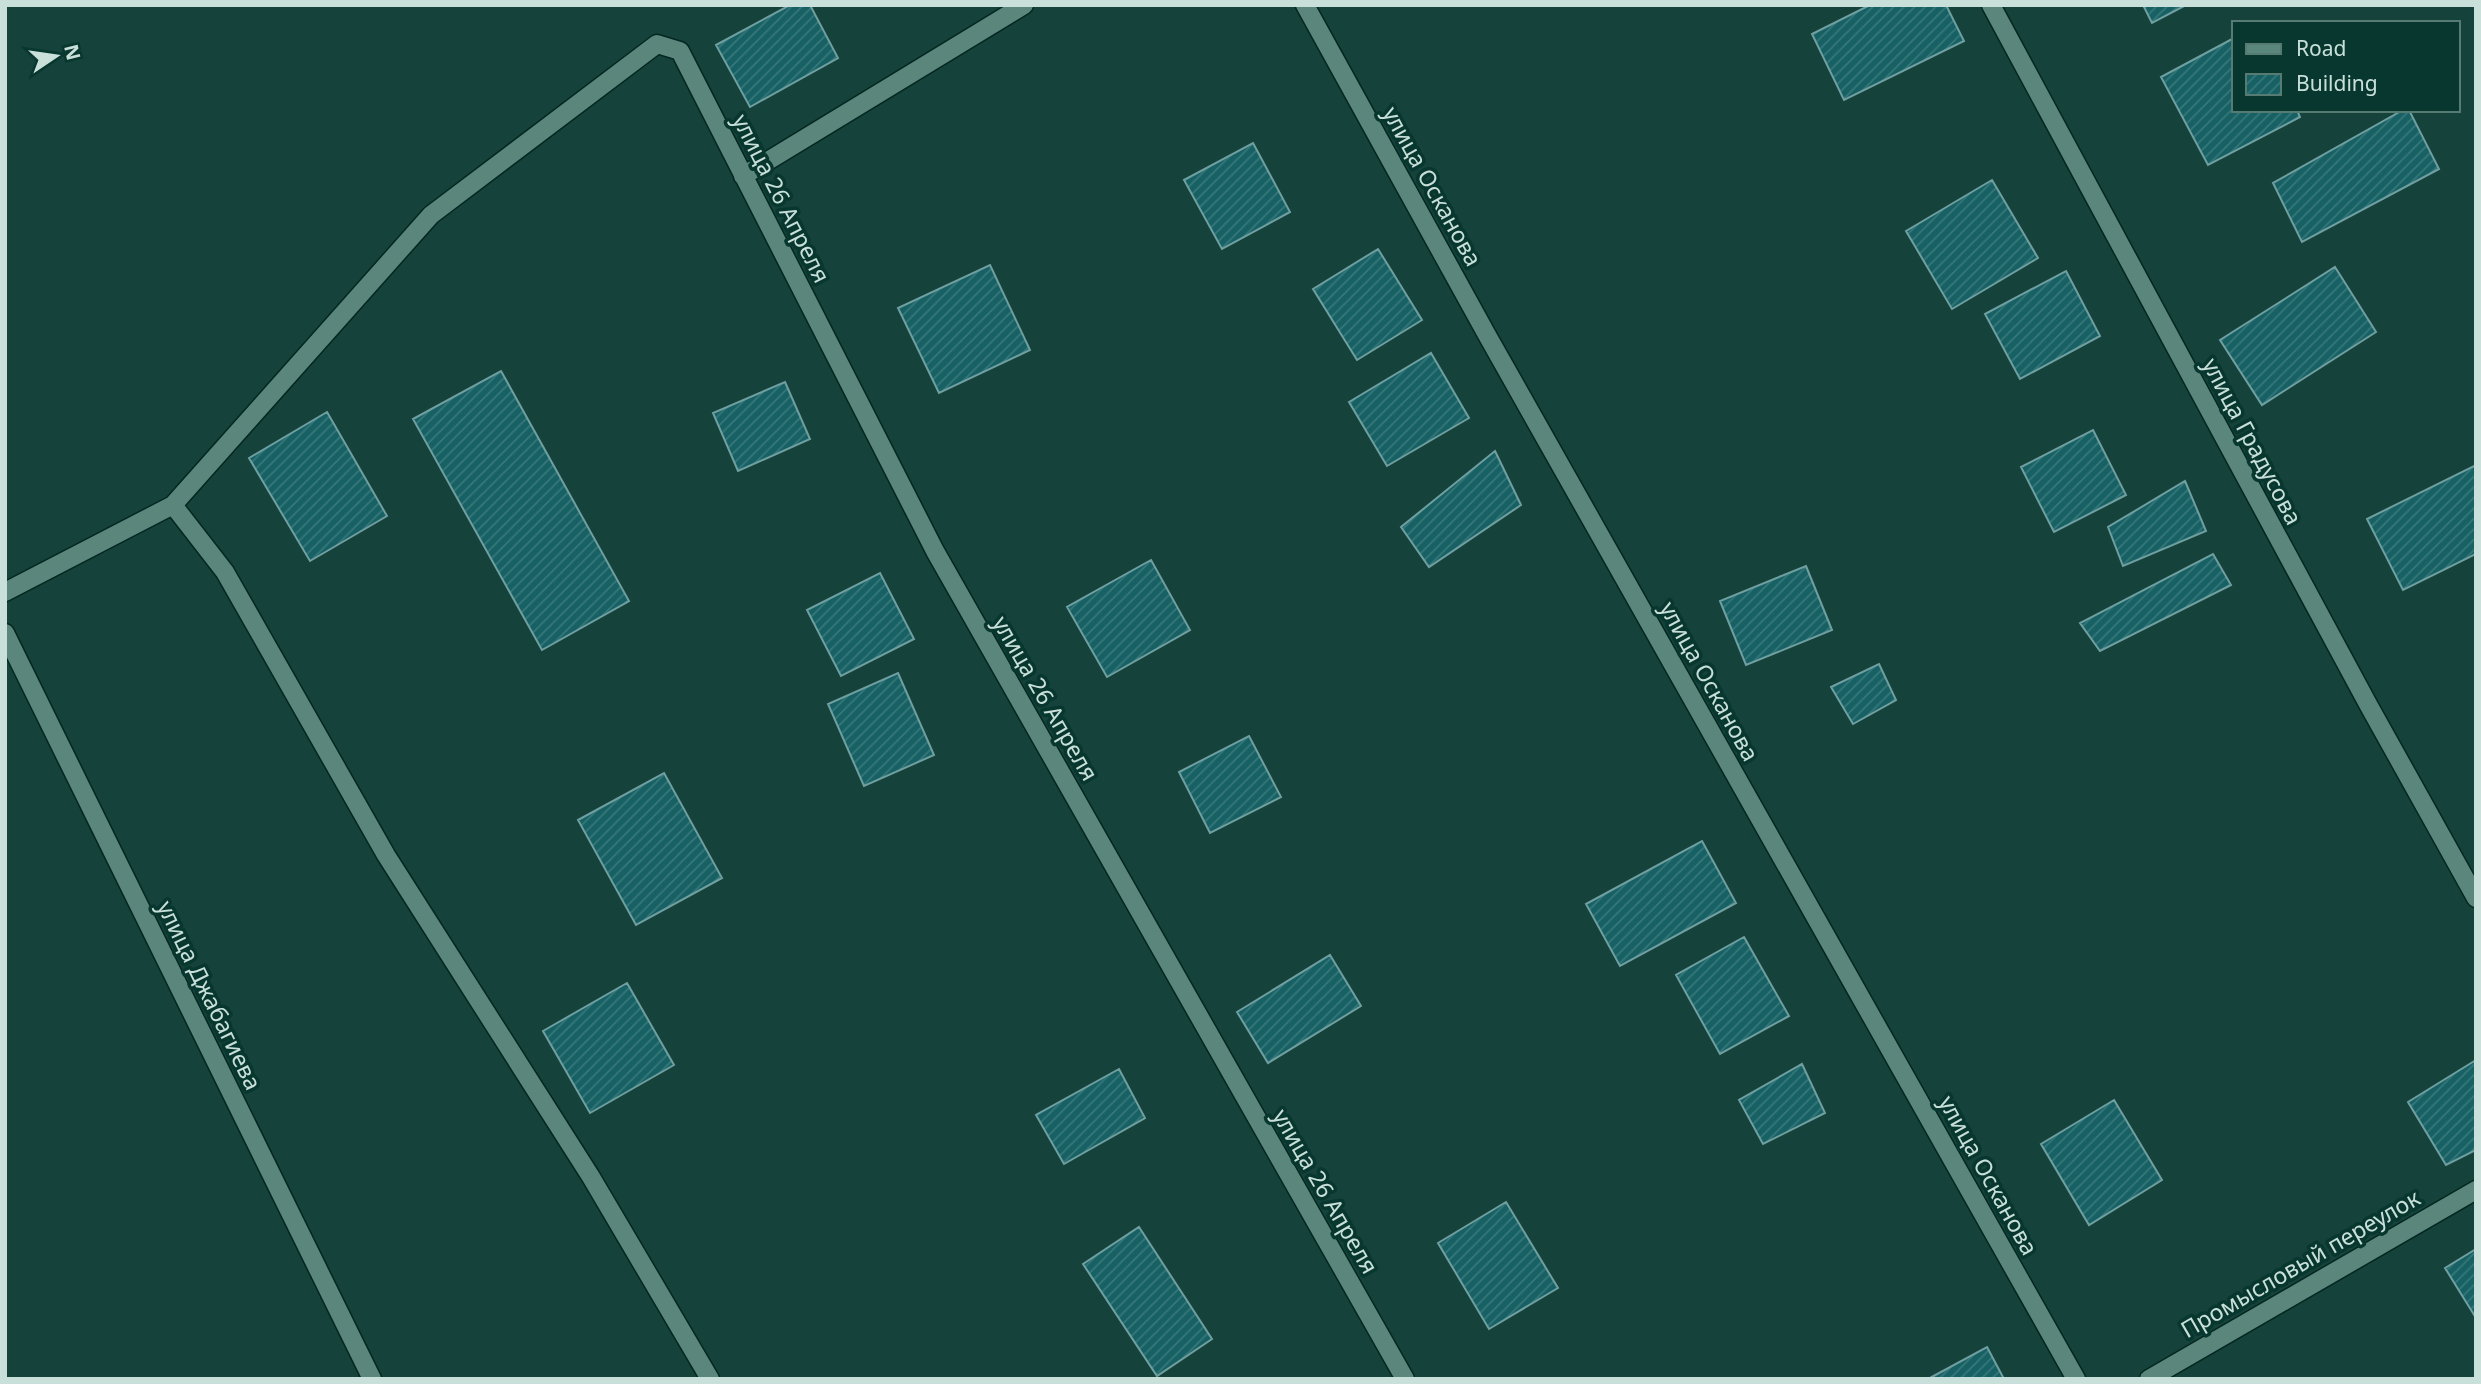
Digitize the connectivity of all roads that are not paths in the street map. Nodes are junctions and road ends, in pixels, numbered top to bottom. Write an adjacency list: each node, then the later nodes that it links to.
1 (1024, 5): 4 (street)
2 (1305, 5): 13 (street, улица Осканова)
3 (1991, 5): 8 (street, улица Градусова)
4 (743, 176): 5 (street, улица 26 Апреля); 12 (street, улица 26 Апреля)
5 (173, 505): 6 (street); 11 (street)
6 (5, 592)
7 (5, 633): 10 (street, улица Джабагиева)
8 (2476, 898)
9 (2476, 1190): 14 (street, Промысловый переулок)
10 (372, 1379)
11 (710, 1379)
12 (1405, 1379)
13 (2076, 1379)
14 (2149, 1379)

